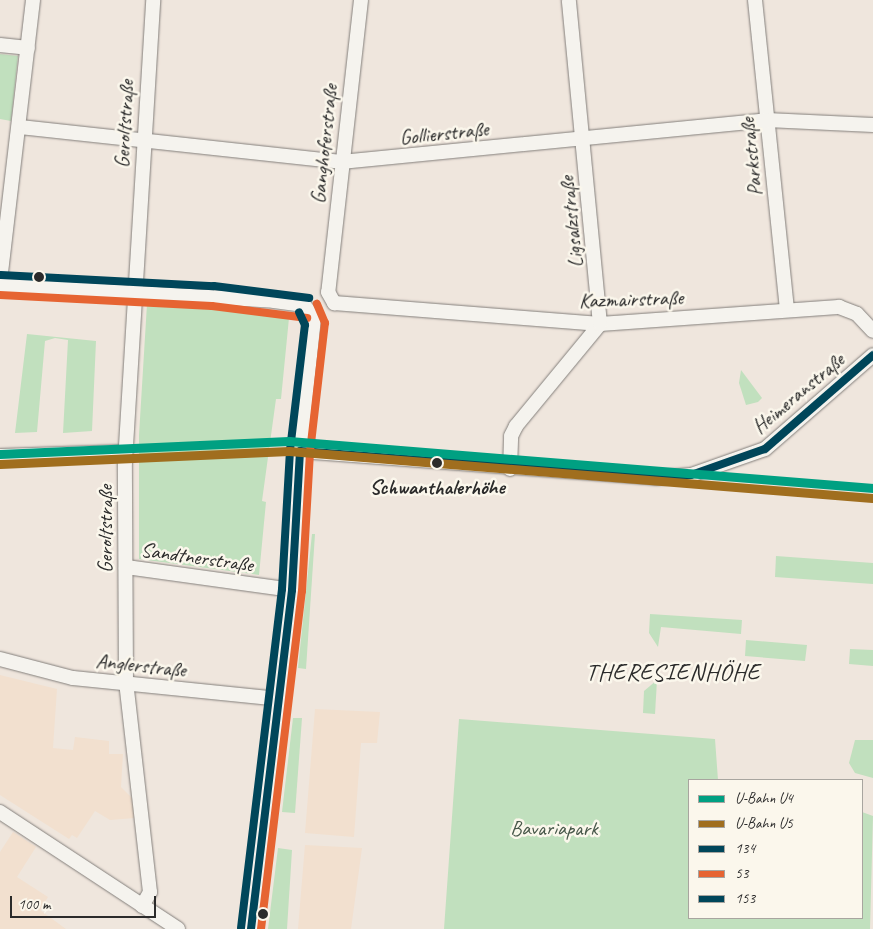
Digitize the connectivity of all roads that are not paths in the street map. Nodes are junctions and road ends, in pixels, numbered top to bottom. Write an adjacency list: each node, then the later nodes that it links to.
1 (33, 0): 7 (street)
2 (153, 0): 12 (street, Geroltstraße)
3 (361, 0): 13 (street, Ganghoferstraße)
4 (569, 0): 11 (street, Ligsalzstraße)
5 (755, 0): 8 (street, Parkstraße)
6 (0, 45): 7 (street)
7 (28, 48): 10 (street)
8 (767, 120): 9 (street, Gollierstraße); 11 (street, Gollierstraße); 17 (street, Parkstraße)
9 (873, 125)
10 (20, 126): 12 (street, Gollierstraße); 14 (street)
11 (582, 138): 13 (street, Gollierstraße); 18 (street, Ligsalzstraße)
12 (144, 141): 13 (street, Gollierstraße); 15 (street, Geroltstraße)
13 (341, 162): 16 (street, Ganghoferstraße)
14 (0, 283): 15 (street)
15 (133, 292): 21 (street); 22 (street, Geroltstraße)
16 (328, 292): 18 (street, Kazmairstraße)
17 (787, 309): 18 (street, Kazmairstraße); 19 (street, Kazmairstraße)
18 (600, 324): 24 (street)
19 (873, 331)
20 (873, 355): 24 (street, Heimeranstraße)
21 (300, 451): 24 (street, Heimeranstraße); 26 (street)
22 (125, 452): 23 (street); 25 (street, Geroltstraße)
23 (0, 456)
24 (510, 469)
25 (126, 567): 26 (street, Sandtnerstraße); 28 (street, Geroltstraße)
26 (292, 590): 29 (street)
27 (0, 659): 28 (street, Anglerstraße)
28 (126, 682): 29 (street, Anglerstraße); 31 (street, Geroltstraße)
29 (281, 699): 33 (street)
30 (0, 812): 31 (street)
31 (142, 906): 32 (street)
32 (178, 929)
33 (251, 929)

